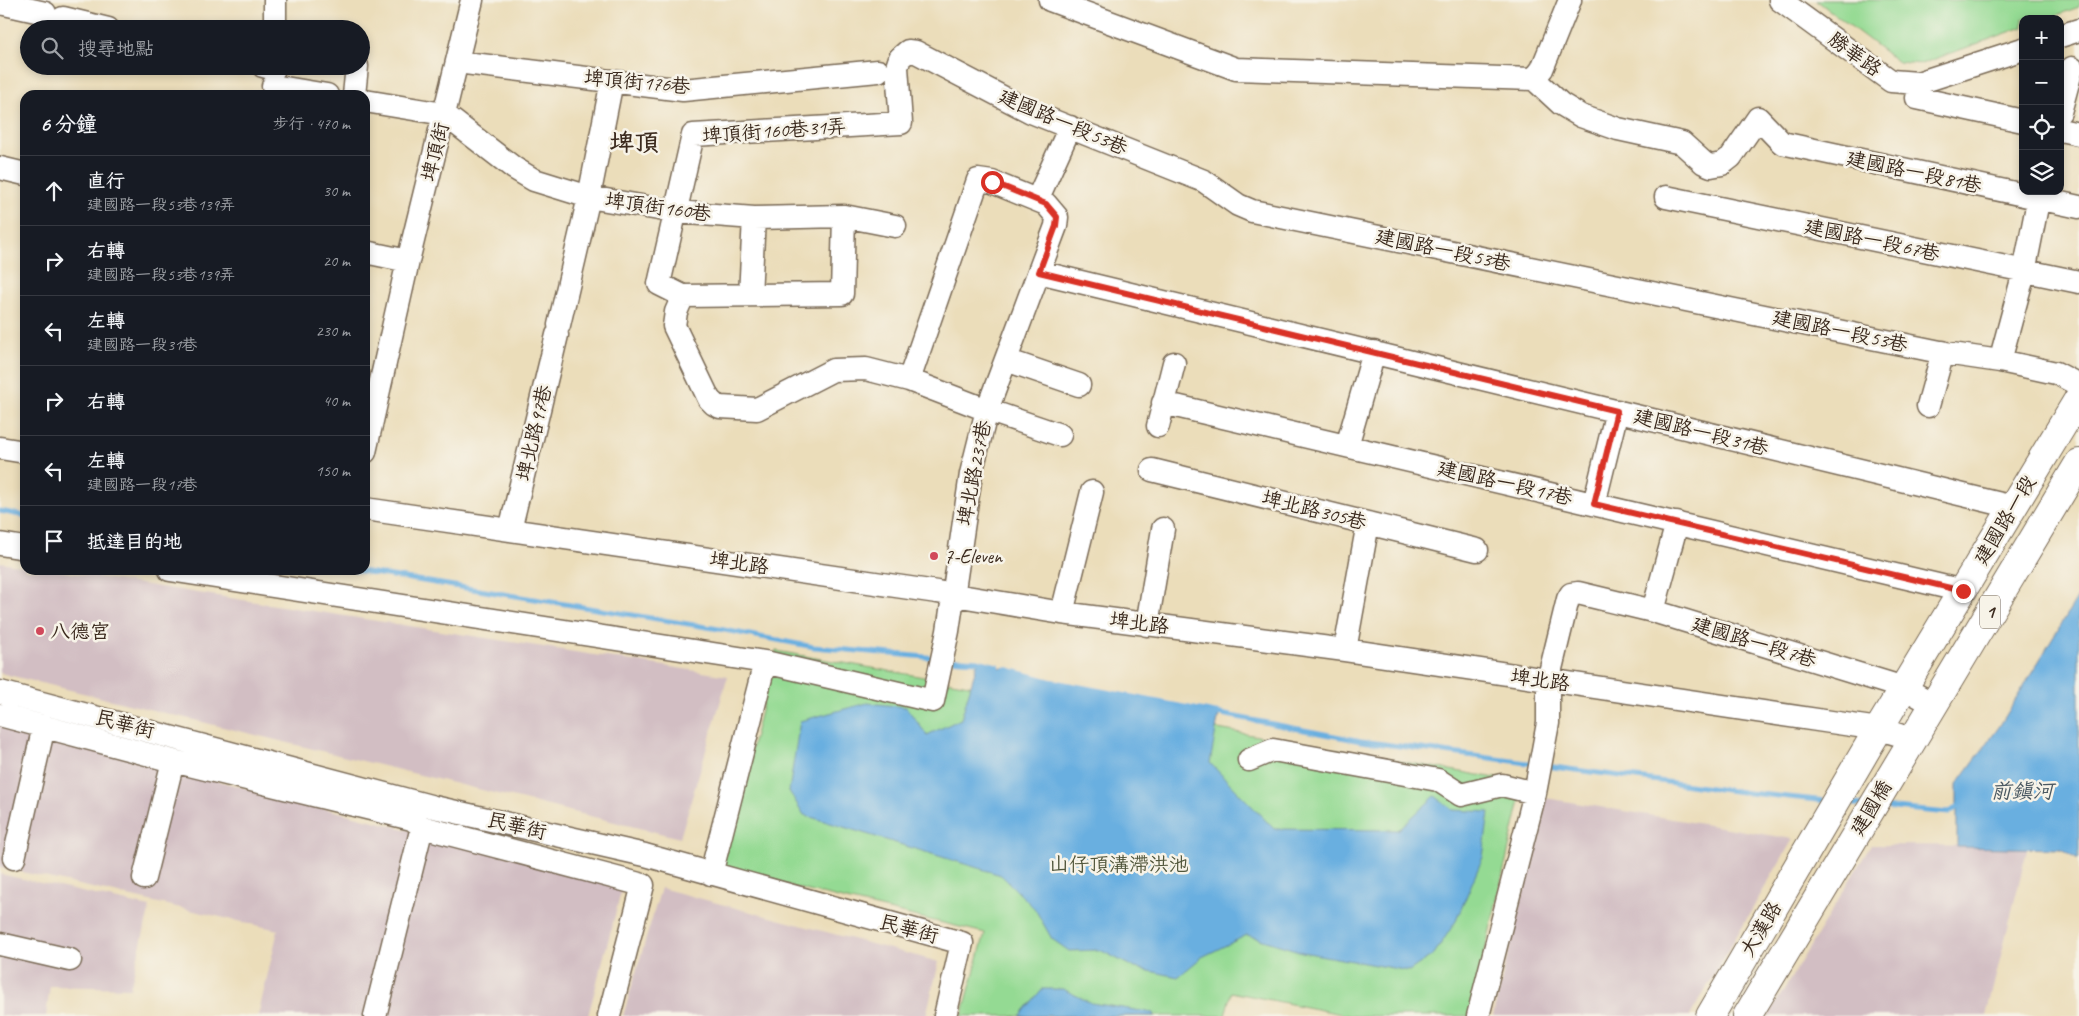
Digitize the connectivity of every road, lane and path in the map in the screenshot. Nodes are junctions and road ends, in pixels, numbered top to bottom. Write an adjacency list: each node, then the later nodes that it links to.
1 (472, 0): 10 (street, 埤頂街)
2 (1050, 0): 15 (street)
3 (1570, 0): 15 (street)
4 (1780, 0): 9 (street, 勝華路)
5 (0, 3): 6 (street)
6 (71, 20)
7 (2079, 30): 8 (street)
8 (2064, 35)
9 (2019, 50)
10 (457, 62): 16 (street, 埤頂街176巷); 22 (street, 埤頂街)
11 (2072, 68): 21 (street)
12 (878, 71): 16 (street, 埤頂街176巷)
13 (356, 75): 18 (street)
14 (271, 77): 17 (street)
15 (1534, 80): 30 (street, 建國路一段81巷)
16 (612, 81): 32 (street, 埤北路97巷)
17 (311, 90)
18 (355, 90)
19 (1917, 98): 23 (street)
20 (370, 102): 22 (street)
21 (2062, 105)
22 (444, 114): 32 (street, 埤頂街160巷); 41 (street, 埤頂街)
23 (2019, 120)
24 (901, 122): 25 (street, 建國路一段53巷); 36 (street, 埤頂街160巷31弄)
25 (1070, 128): 34 (street); 48 (street, 建國路一段53巷)
26 (2064, 131): 27 (street)
27 (2079, 134)
28 (0, 168): 29 (street)
29 (20, 173)
30 (2019, 191)
31 (2039, 195): 35 (street, 建國路一段81巷); 43 (street)
32 (589, 197): 36 (street, 埤頂街160巷); 75 (street, 埤北路97巷)
33 (1666, 197): 43 (street, 建國路一段67巷)
34 (1037, 200): 42 (street, 埤北路237巷); 52 (street)
35 (2079, 207)
36 (676, 212): 38 (street, 埤頂街160巷); 46 (street)
37 (844, 216): 38 (street, 埤頂街160巷); 39 (street, 埤頂街160巷); 45 (street)
38 (754, 218): 45 (street)
39 (895, 226)
40 (370, 253): 41 (street)
41 (408, 261): 61 (street, 埤頂街)
42 (1039, 272): 47 (street, 建國路一段31巷); 49 (street, 埤北路237巷)
43 (2024, 272): 44 (street, 建國路一段67巷); 50 (street)
44 (2079, 282)
45 (750, 295): 46 (street)
46 (683, 296): 52 (street)
47 (1374, 352): 59 (street, 建國路一段31巷); 63 (street)
48 (1943, 352): 50 (street, 建國路一段53巷); 57 (street)
49 (1006, 360): 53 (street); 58 (street, 埤北路237巷)
50 (2000, 361): 54 (street, 建國路一段53巷)
51 (1174, 363): 56 (street)
52 (909, 380): 58 (street)
53 (1079, 385)
54 (2079, 385)
55 (2079, 398): 70 (main road, 建國路一段 / 1)
56 (1163, 403): 60 (street); 63 (street, 建國路一段17巷)
57 (1928, 406)
58 (987, 410): 62 (street); 81 (street, 埤北路237巷)
59 (1617, 411): 69 (street); 70 (street, 建國路一段31巷)
60 (1158, 426)
61 (370, 430)
62 (1060, 435)
63 (1347, 446): 69 (street, 建國路一段17巷)
64 (0, 448): 65 (street)
65 (20, 451)
66 (2079, 463): 90 (main road, 建國路一段 / 1)
67 (1152, 470): 72 (street, 埤北路305巷)
68 (1092, 492): 83 (street)
69 (1594, 504): 73 (street, 建國路一段17巷)
70 (2013, 507): 80 (main road, 建國路一段 / 1)
71 (370, 510): 75 (street, 埤北路)
72 (1368, 523): 78 (street, 埤北路305巷); 85 (street)
73 (1677, 524): 80 (street, 建國路一段17巷); 82 (street)
74 (1163, 529): 84 (street)
75 (510, 530): 81 (street, 埤北路)
76 (0, 544): 77 (street)
77 (20, 547)
78 (1477, 550)
79 (202, 575): 86 (street)
80 (1963, 591): 88 (main road, 建國路一段 / 1)
81 (953, 595): 83 (street, 埤北路); 86 (street, 埤北路237巷)
82 (1653, 611): 87 (street, 建國路一段7巷); 88 (street, 建國路一段7巷)
83 (1062, 613): 84 (street, 埤北路)
84 (1147, 625): 85 (street, 埤北路)
85 (1345, 650): 87 (street, 埤北路)
86 (764, 662): 102 (street)
87 (1548, 681): 93 (street, 埤北路); 97 (street)
88 (1904, 688): 90 (street, 建國路一段7巷); 93 (main road, 建國路一段 / 1)
89 (0, 692): 102 (street, 民華街)
90 (1933, 704): 94 (main road, 建國路一段 / 1)
91 (0, 715): 92 (street)
92 (44, 726): 96 (street); 101 (street)
93 (1874, 737): 94 (street, 埤北路); 99 (main road, 建國橋 / 1)
94 (1907, 750): 100 (main road, 建國橋 / 1)
95 (1249, 760): 97 (street)
96 (173, 761): 98 (street); 103 (street)
97 (1535, 793): 109 (street)
98 (422, 827): 106 (street); 107 (street)
99 (1812, 842): 110 (main road, 大漢路 / 1)
100 (1842, 857): 111 (main road, 大漢路 / 1)
101 (14, 858)
102 (712, 874): 108 (street, 民華街)
103 (144, 878)
104 (0, 944): 105 (street)
105 (70, 960)
106 (375, 1016)
107 (609, 1016)
108 (945, 1016)
109 (1478, 1016)
110 (1710, 1016)
111 (1747, 1016)

